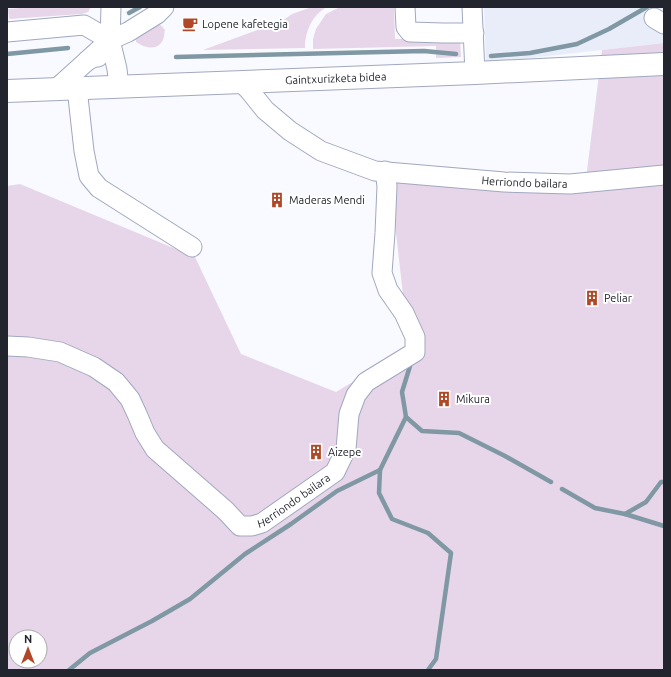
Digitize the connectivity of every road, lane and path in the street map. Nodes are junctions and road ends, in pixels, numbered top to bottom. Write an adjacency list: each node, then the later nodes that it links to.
1 (111, 7): 7 (street)
2 (164, 7): 7 (street)
3 (405, 7): 6 (street)
4 (472, 7): 6 (street)
5 (7, 32): 7 (street)
6 (474, 32): 9 (street)
7 (110, 40): 10 (street); 11 (street)
8 (664, 64): 9 (main road, Gaintxurizketa bidea)
9 (475, 73): 12 (main road, Gaintxurizketa bidea)
10 (118, 78): 11 (main road, Gaintxurizketa bidea); 11 (street); 12 (main road, Gaintxurizketa bidea)
11 (77, 79): 13 (main road, Gaintxurizketa bidea); 16 (street)
12 (241, 82): 14 (street, Herriondo bailara)
13 (7, 91)
14 (385, 172): 15 (street, Herriondo bailara); 17 (street, Herriondo bailara)
15 (664, 175)
16 (192, 247)
17 (7, 346)

